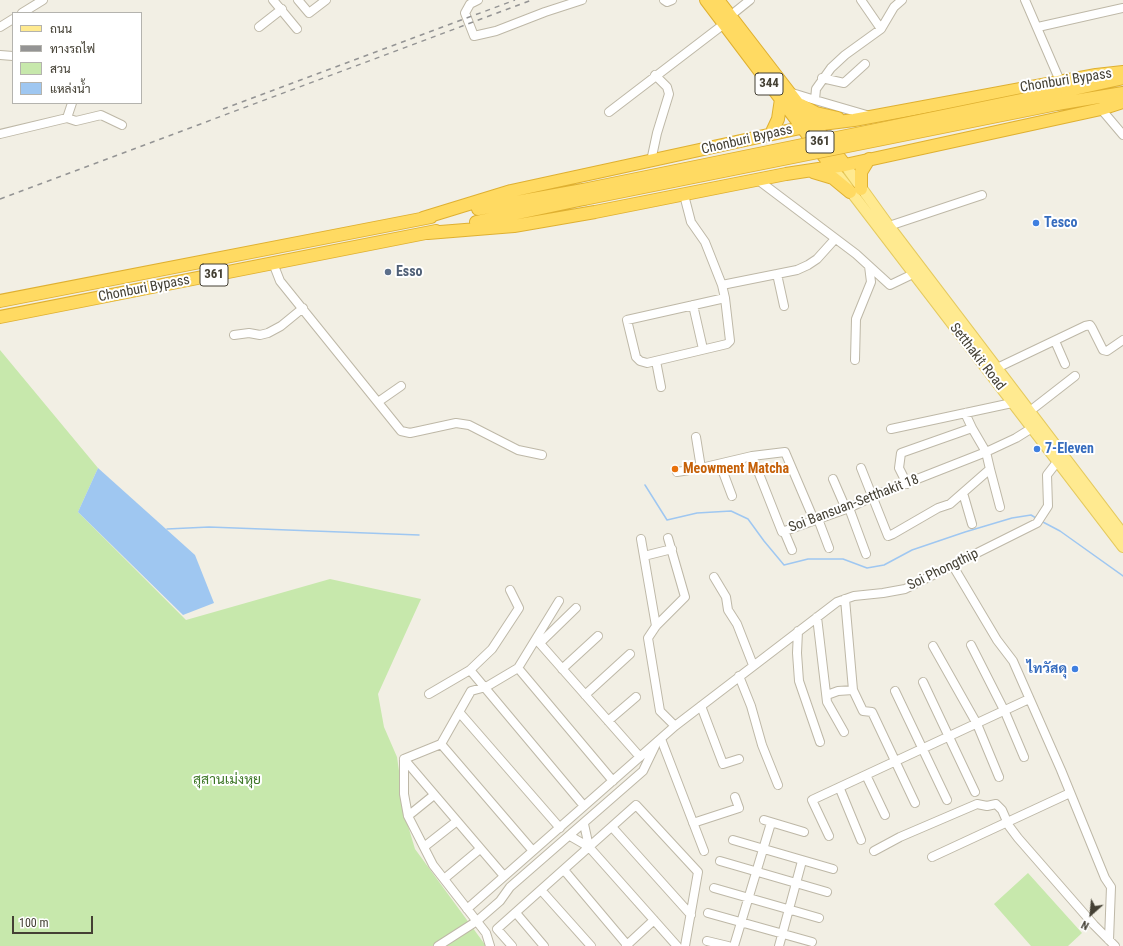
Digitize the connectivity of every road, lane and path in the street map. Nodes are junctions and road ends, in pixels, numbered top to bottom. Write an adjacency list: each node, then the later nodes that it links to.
1 (43, 0): 17 (street)
2 (273, 0): 16 (street)
3 (298, 0): 4 (street)
4 (326, 0)
5 (478, 0): 6 (street)
6 (582, 0)
7 (664, 0): 8 (street)
8 (672, 0)
9 (706, 0): 19 (highway, 344)
10 (718, 0): 19 (highway, 344)
11 (750, 0): 19 (street)
12 (861, 0): 24 (street)
13 (902, 0): 24 (street)
14 (1025, 0): 22 (street)
15 (1123, 8): 22 (street)
16 (282, 10): 21 (street); 23 (street)
17 (24, 12)
18 (12, 20): 20 (street)
19 (727, 20): 29 (street); 34 (highway, 344)
20 (0, 27)
21 (259, 27)
22 (1038, 27): 32 (street)
23 (297, 29)
24 (881, 29): 30 (street)
25 (0, 55): 26 (street)
26 (12, 56)
27 (864, 64): 30 (street)
28 (1123, 72): 32 (highway, Chonburi Bypass / 361)
29 (655, 75): 41 (street); 52 (street)
30 (822, 78): 36 (street)
31 (1123, 78): 35 (highway, Chonburi Bypass / 361)
32 (1060, 81): 42 (highway, Chonburi Bypass / 361)
33 (1123, 93): 35 (highway, Chonburi Bypass / 361)
34 (785, 96): 36 (street); 39 (highway, 344); 47 (highway, 344); 49 (highway)
35 (1057, 98): 60 (highway, Chonburi Bypass / 361, bridge)
36 (815, 100): 42 (street)
37 (1123, 102): 40 (highway, Chonburi Bypass / 361)
38 (72, 104): 43 (street)
39 (798, 104): 44 (highway); 46 (highway, 344)
40 (1101, 109): 50 (street); 51 (highway, Chonburi Bypass / 361)
41 (609, 112)
42 (873, 117): 44 (highway, Chonburi Bypass / 361)
43 (67, 118): 45 (street); 48 (street)
44 (854, 120): 46 (highway, Chonburi Bypass / 361); 51 (highway)
45 (122, 125)
46 (814, 125): 47 (highway, Chonburi Bypass / 361); 53 (highway, 344)
47 (802, 127): 49 (highway, Chonburi Bypass / 361); 54 (highway, 344)
48 (0, 134)
49 (771, 134): 52 (highway, Chonburi Bypass / 361); 56 (highway)
50 (1123, 135)
51 (869, 159): 53 (highway, Chonburi Bypass / 361); 58 (highway)
52 (651, 161): 62 (highway, Chonburi Bypass / 361)
53 (845, 165): 54 (highway, Chonburi Bypass / 361); 58 (main road, Setthakit Road)
54 (832, 167): 55 (highway, Chonburi Bypass / 361); 58 (main road, Setthakit Road)
55 (804, 172): 56 (highway, Chonburi Bypass / 361); 58 (highway)
56 (786, 174): 57 (highway, Chonburi Bypass / 361)
57 (758, 180): 59 (highway, Chonburi Bypass / 361); 65 (street)
58 (855, 190): 63 (main road, Setthakit Road); 69 (main road, Setthakit Road)
59 (684, 194): 64 (highway, Chonburi Bypass / 361); 70 (street)
60 (583, 195): 62 (highway, Chonburi Bypass / 361); 64 (highway, Chonburi Bypass / 361)
61 (982, 195): 63 (street)
62 (423, 218): 72 (highway, Chonburi Bypass / 361)
63 (889, 226): 77 (main road, Setthakit Road)
64 (428, 232): 66 (highway, Chonburi Bypass / 361)
65 (835, 239): 67 (street); 68 (street)
66 (273, 263): 75 (street); 76 (highway, Chonburi Bypass / 361)
67 (869, 266): 69 (street); 82 (street)
68 (777, 274): 70 (street); 74 (street)
69 (913, 274): 77 (main road, Setthakit Road)
70 (722, 285): 71 (street)
71 (725, 298): 73 (street); 81 (street)
72 (0, 301)
73 (692, 305): 81 (street); 83 (street)
74 (784, 306)
75 (304, 308): 78 (street); 89 (street)
76 (0, 317)
77 (954, 320): 85 (main road, Setthakit Road); 90 (main road, Setthakit Road)
78 (234, 334)
79 (1123, 340): 80 (street)
80 (1055, 341): 84 (street); 85 (street)
81 (703, 349): 83 (street)
82 (855, 360)
83 (656, 361): 88 (street)
84 (1065, 364)
85 (997, 368): 91 (main road, Setthakit Road)
86 (1075, 376): 91 (street)
87 (401, 386): 89 (street)
88 (661, 387)
89 (378, 402): 98 (street)
90 (1012, 403): 92 (street); 94 (main road, Setthakit Road)
91 (1030, 411): 115 (main road, Setthakit Road)
92 (965, 413): 93 (street); 95 (street)
93 (972, 428): 97 (street); 107 (street)
94 (1032, 428): 97 (street, Soi Bansuan-Setthakit 18); 100 (main road, Setthakit Road)
95 (891, 430)
96 (696, 437): 102 (street)
97 (986, 452): 104 (street); 107 (street, Soi Bansuan-Setthakit 18)
98 (542, 455)
99 (752, 456): 101 (street); 113 (street); 116 (street, Soi Bansuan-Setthakit 18)
100 (1057, 462): 115 (main road, Setthakit Road); 125 (street, Soi Phongthip)
101 (720, 464): 102 (street); 109 (street)
102 (701, 468): 105 (street)
103 (861, 468): 110 (street)
104 (990, 469): 108 (street); 111 (street)
105 (677, 472)
106 (833, 479): 112 (street)
107 (907, 484): 110 (street, Soi Bansuan-Setthakit 18)
108 (963, 493): 110 (street); 114 (street)
109 (732, 496)
110 (874, 496): 112 (street, Soi Bansuan-Setthakit 18)
111 (1000, 507)
112 (847, 508): 113 (street, Soi Bansuan-Setthakit 18); 123 (street)
113 (816, 519): 116 (street, Soi Bansuan-Setthakit 18); 120 (street)
114 (972, 524)
115 (1119, 529): 119 (main road, Setthakit Road)
116 (784, 531): 122 (street)
117 (668, 538): 121 (street)
118 (641, 539): 124 (street)
119 (1123, 547)
120 (829, 548)
121 (672, 549): 124 (street); 132 (street)
122 (792, 550)
123 (866, 554)
124 (644, 556): 132 (street)
125 (953, 566): 128 (street, Soi Phongthip); 152 (street)
126 (714, 577): 139 (street)
127 (510, 590): 142 (street)
128 (845, 599): 131 (street, Soi Phongthip); 146 (street)
129 (558, 601): 135 (street)
130 (576, 608): 135 (street)
131 (817, 617): 133 (street, Soi Phongthip); 150 (street)
132 (656, 626): 158 (street)
133 (798, 631): 139 (street, Soi Phongthip); 162 (street)
134 (598, 636): 141 (street)
135 (538, 641): 140 (street); 141 (street)
136 (970, 645): 155 (street)
137 (933, 646): 157 (street)
138 (630, 654): 149 (street)
139 (753, 666): 143 (street, Soi Phongthip)
140 (518, 668): 145 (street); 172 (street)
141 (562, 669): 149 (street)
142 (470, 670): 145 (street); 148 (street)
143 (739, 676): 153 (street, Soi Phongthip); 173 (street)
144 (923, 682): 160 (street)
145 (486, 687): 154 (street); 181 (street)
146 (853, 690): 150 (street); 169 (street)
147 (895, 692): 164 (street)
148 (429, 694)
149 (585, 695): 156 (street)
150 (827, 695): 159 (street)
151 (636, 697): 156 (street)
152 (1029, 699): 155 (street); 176 (street)
153 (701, 706): 158 (street, Soi Phongthip); 168 (street)
154 (459, 712): 163 (street); 189 (street)
155 (1005, 712): 157 (street); 166 (street)
156 (608, 721): 165 (street)
157 (977, 724): 160 (street); 171 (street)
158 (675, 726): 161 (street, Soi Phongthip)
159 (844, 732)
160 (949, 737): 164 (street); 175 (street)
161 (658, 741): 165 (street, Soi Phongthip); 185 (street); 187 (street)
162 (820, 742)
163 (441, 744): 167 (street); 200 (street)
164 (923, 749): 169 (street); 179 (street)
165 (640, 757): 172 (street, Soi Phongthip)
166 (1024, 757)
167 (404, 759): 177 (street); 183 (street)
168 (739, 759)
169 (896, 762): 170 (street); 180 (street)
170 (866, 775): 174 (street); 182 (street)
171 (999, 777)
172 (613, 781): 181 (street, Soi Phongthip)
173 (778, 784)
174 (840, 789): 192 (street); 194 (street)
175 (975, 792)
176 (1070, 793): 186 (street); 227 (street)
177 (434, 794): 183 (street); 184 (street)
178 (736, 797): 185 (street)
179 (947, 800)
180 (916, 803)
181 (584, 806): 189 (street, Soi Phongthip)
182 (885, 815)
183 (408, 816): 196 (street)
184 (457, 822): 196 (street); 197 (street)
185 (693, 823): 199 (street)
186 (1007, 823): 201 (street); 202 (street); 227 (street)
187 (584, 824): 191 (street); 195 (street)
188 (612, 827): 195 (street); 219 (street); 219 (street)
189 (560, 828): 200 (street, Soi Phongthip)
190 (804, 832): 198 (street)
191 (570, 836): 195 (street); 222 (street)
192 (829, 836)
193 (733, 840): 198 (street)
194 (861, 840)
195 (589, 847): 206 (street); 221 (street)
196 (424, 848): 209 (street)
197 (480, 849): 208 (street); 209 (street)
198 (763, 849): 204 (street); 207 (street)
199 (704, 850)
200 (533, 851): 208 (street, Soi Phongthip)
201 (874, 851)
202 (932, 857)
203 (720, 861): 207 (street)
204 (802, 861): 205 (street); 210 (street)
205 (832, 869)
206 (564, 870): 212 (street); 233 (street)
207 (756, 872): 210 (street); 214 (street)
208 (504, 876): 215 (street, Soi Phongthip)
209 (444, 879): 215 (street)
210 (796, 883): 213 (street); 216 (street)
211 (714, 888): 214 (street)
212 (541, 890): 217 (street); 232 (street)
213 (827, 892)
214 (748, 898): 216 (street); 223 (street)
215 (467, 909): 222 (street)
216 (788, 909): 220 (street); 224 (street)
217 (516, 913): 230 (street); 231 (street)
218 (708, 913): 223 (street)
219 (690, 915): 235 (street)
220 (819, 918)
221 (654, 920): 233 (street); 234 (street)
222 (477, 921): 228 (street); 229 (street)
223 (741, 922): 224 (street); 237 (street)
224 (782, 934): 226 (street); 238 (street)
225 (707, 941): 236 (street)
226 (812, 942)
227 (1112, 943)
228 (438, 946)
229 (490, 946)
230 (512, 946)
231 (544, 946)
232 (591, 946)
233 (627, 946)
234 (677, 946)
235 (685, 946)
236 (728, 946)
237 (734, 946)
238 (779, 946)

